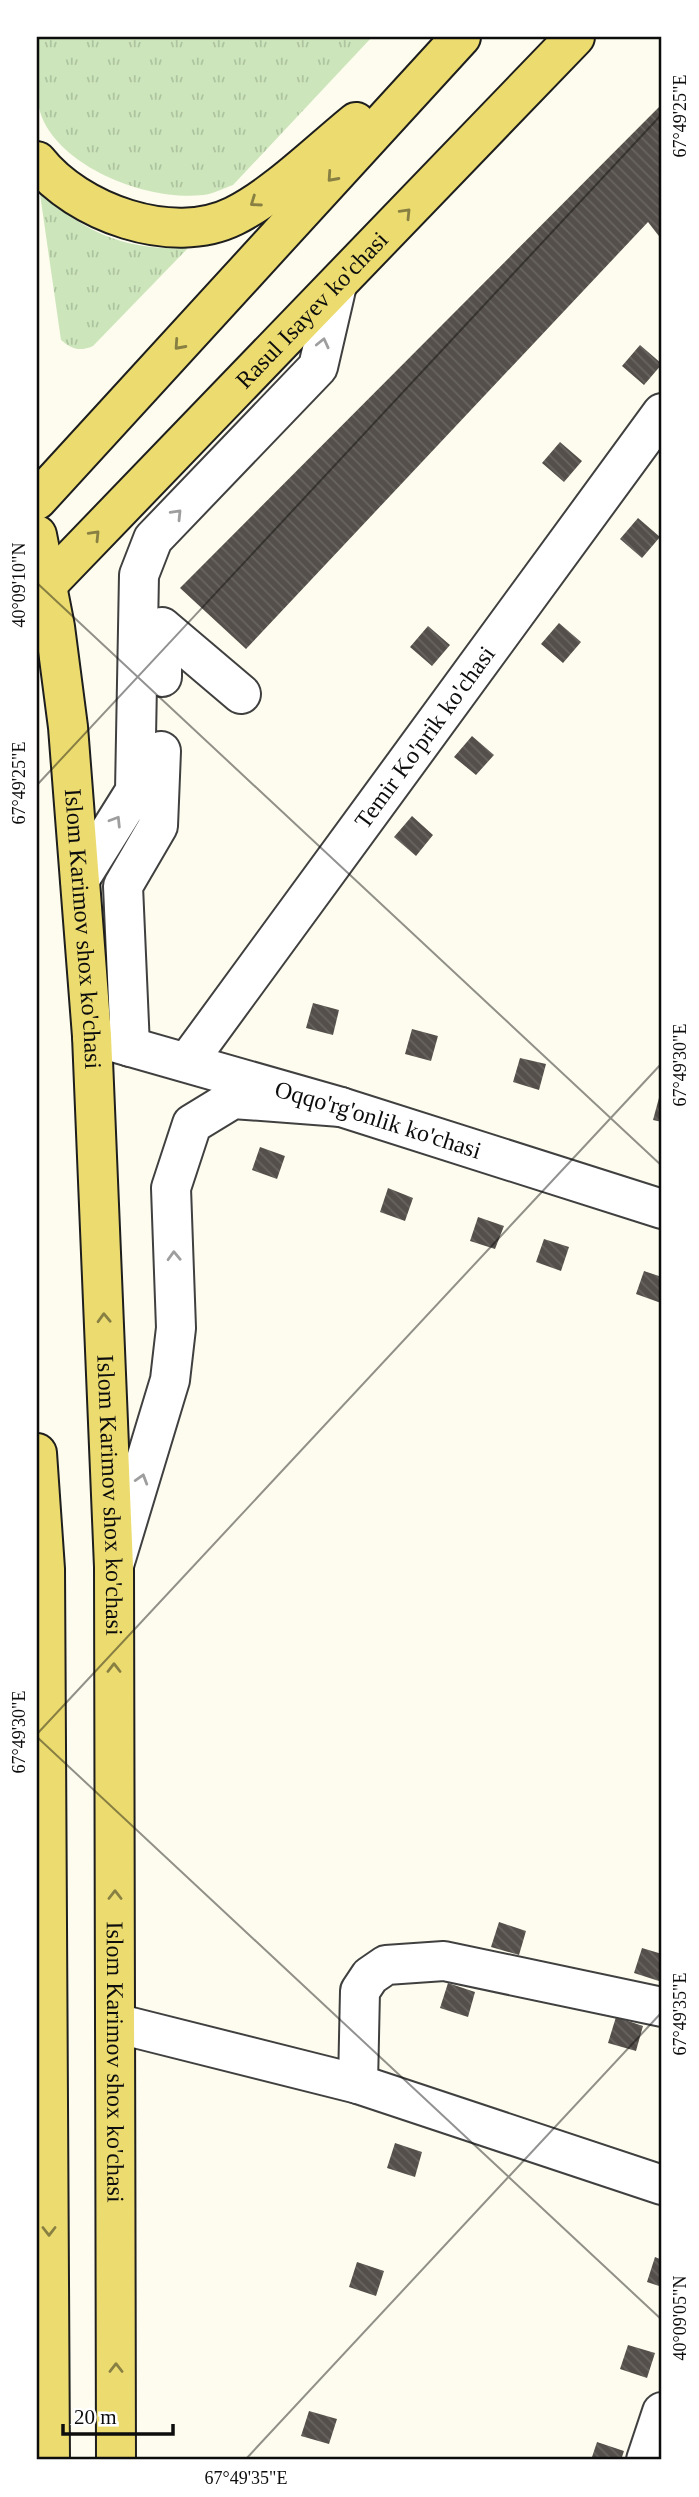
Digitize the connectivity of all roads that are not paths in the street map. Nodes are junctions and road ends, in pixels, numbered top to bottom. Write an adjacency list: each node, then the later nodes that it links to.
1 (575, 37): 4 (main road, Rasul Isayev ko'chasi, one-way to 1)
2 (453, 45): 3 (main road, one-way to 3); 6 (main road, one-way to 6)
3 (37, 161)
4 (337, 285): 8 (main road, Rasul Isayev ko'chasi, one-way to 4); 10 (street, one-way to 4)
5 (662, 413): 13 (street, Temir Ko'prik ko'chasi)
6 (37, 500)
7 (37, 535): 8 (main road, Islom Karimov shox ko'chasi)
8 (42, 590): 10 (main road, Islom Karimov shox ko'chasi)
9 (241, 694): 12 (street)
10 (80, 879): 11 (main road, Islom Karimov shox ko'chasi)
11 (92, 1036): 12 (street, Oqqo'rg'onlik ko'chasi); 17 (main road, Islom Karimov shox ko'chasi, one-way to 11)
12 (130, 1047): 13 (street, Oqqo'rg'onlik ko'chasi)
13 (188, 1061): 14 (street, Oqqo'rg'onlik ko'chasi)
14 (341, 1107): 15 (street, Oqqo'rg'onlik ko'chasi); 17 (street, one-way to 14)
15 (662, 1209)
16 (37, 1453): 23 (main road, one-way to 23)
17 (114, 1567): 19 (main road, Islom Karimov shox ko'chasi, one-way to 17)
18 (662, 2007): 20 (street)
19 (115, 2023): 20 (street); 24 (main road, Islom Karimov shox ko'chasi, one-way to 19)
20 (358, 2084): 21 (street)
21 (662, 2185)
22 (662, 2412): 25 (street)
23 (50, 2460)
24 (116, 2460)
25 (646, 2460)

